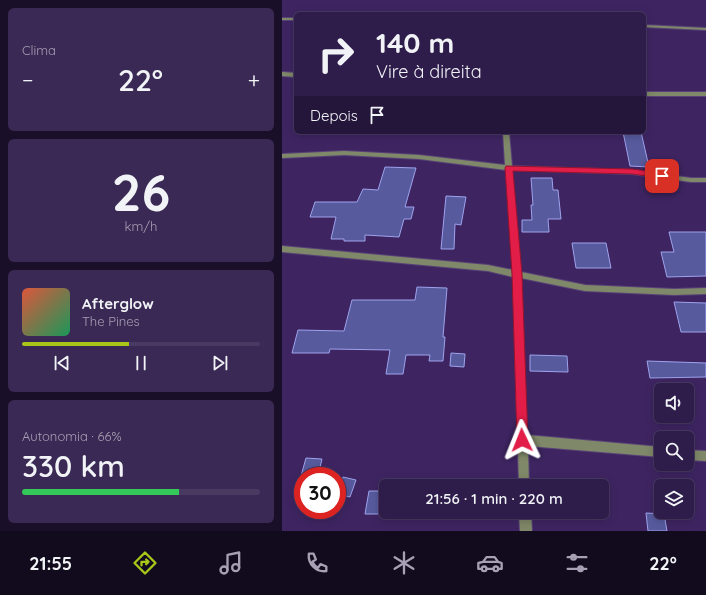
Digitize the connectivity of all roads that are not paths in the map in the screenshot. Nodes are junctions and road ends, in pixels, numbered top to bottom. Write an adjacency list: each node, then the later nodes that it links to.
1 (282, 19): 2 (street)
2 (294, 19)
3 (646, 26): 4 (street)
4 (706, 29)
5 (282, 74): 6 (street)
6 (294, 75)
7 (646, 94): 8 (street)
8 (706, 94)
9 (506, 134): 11 (street)
10 (282, 156): 11 (street)
11 (509, 168): 12 (street); 14 (street)
12 (706, 180)
13 (282, 249): 14 (street)
14 (517, 274): 15 (street); 16 (street)
15 (706, 291)
16 (522, 440): 17 (street); 20 (street)
17 (654, 451)
18 (694, 455): 19 (street)
19 (706, 456)
20 (524, 479)
21 (525, 519): 22 (street)
22 (526, 531)

